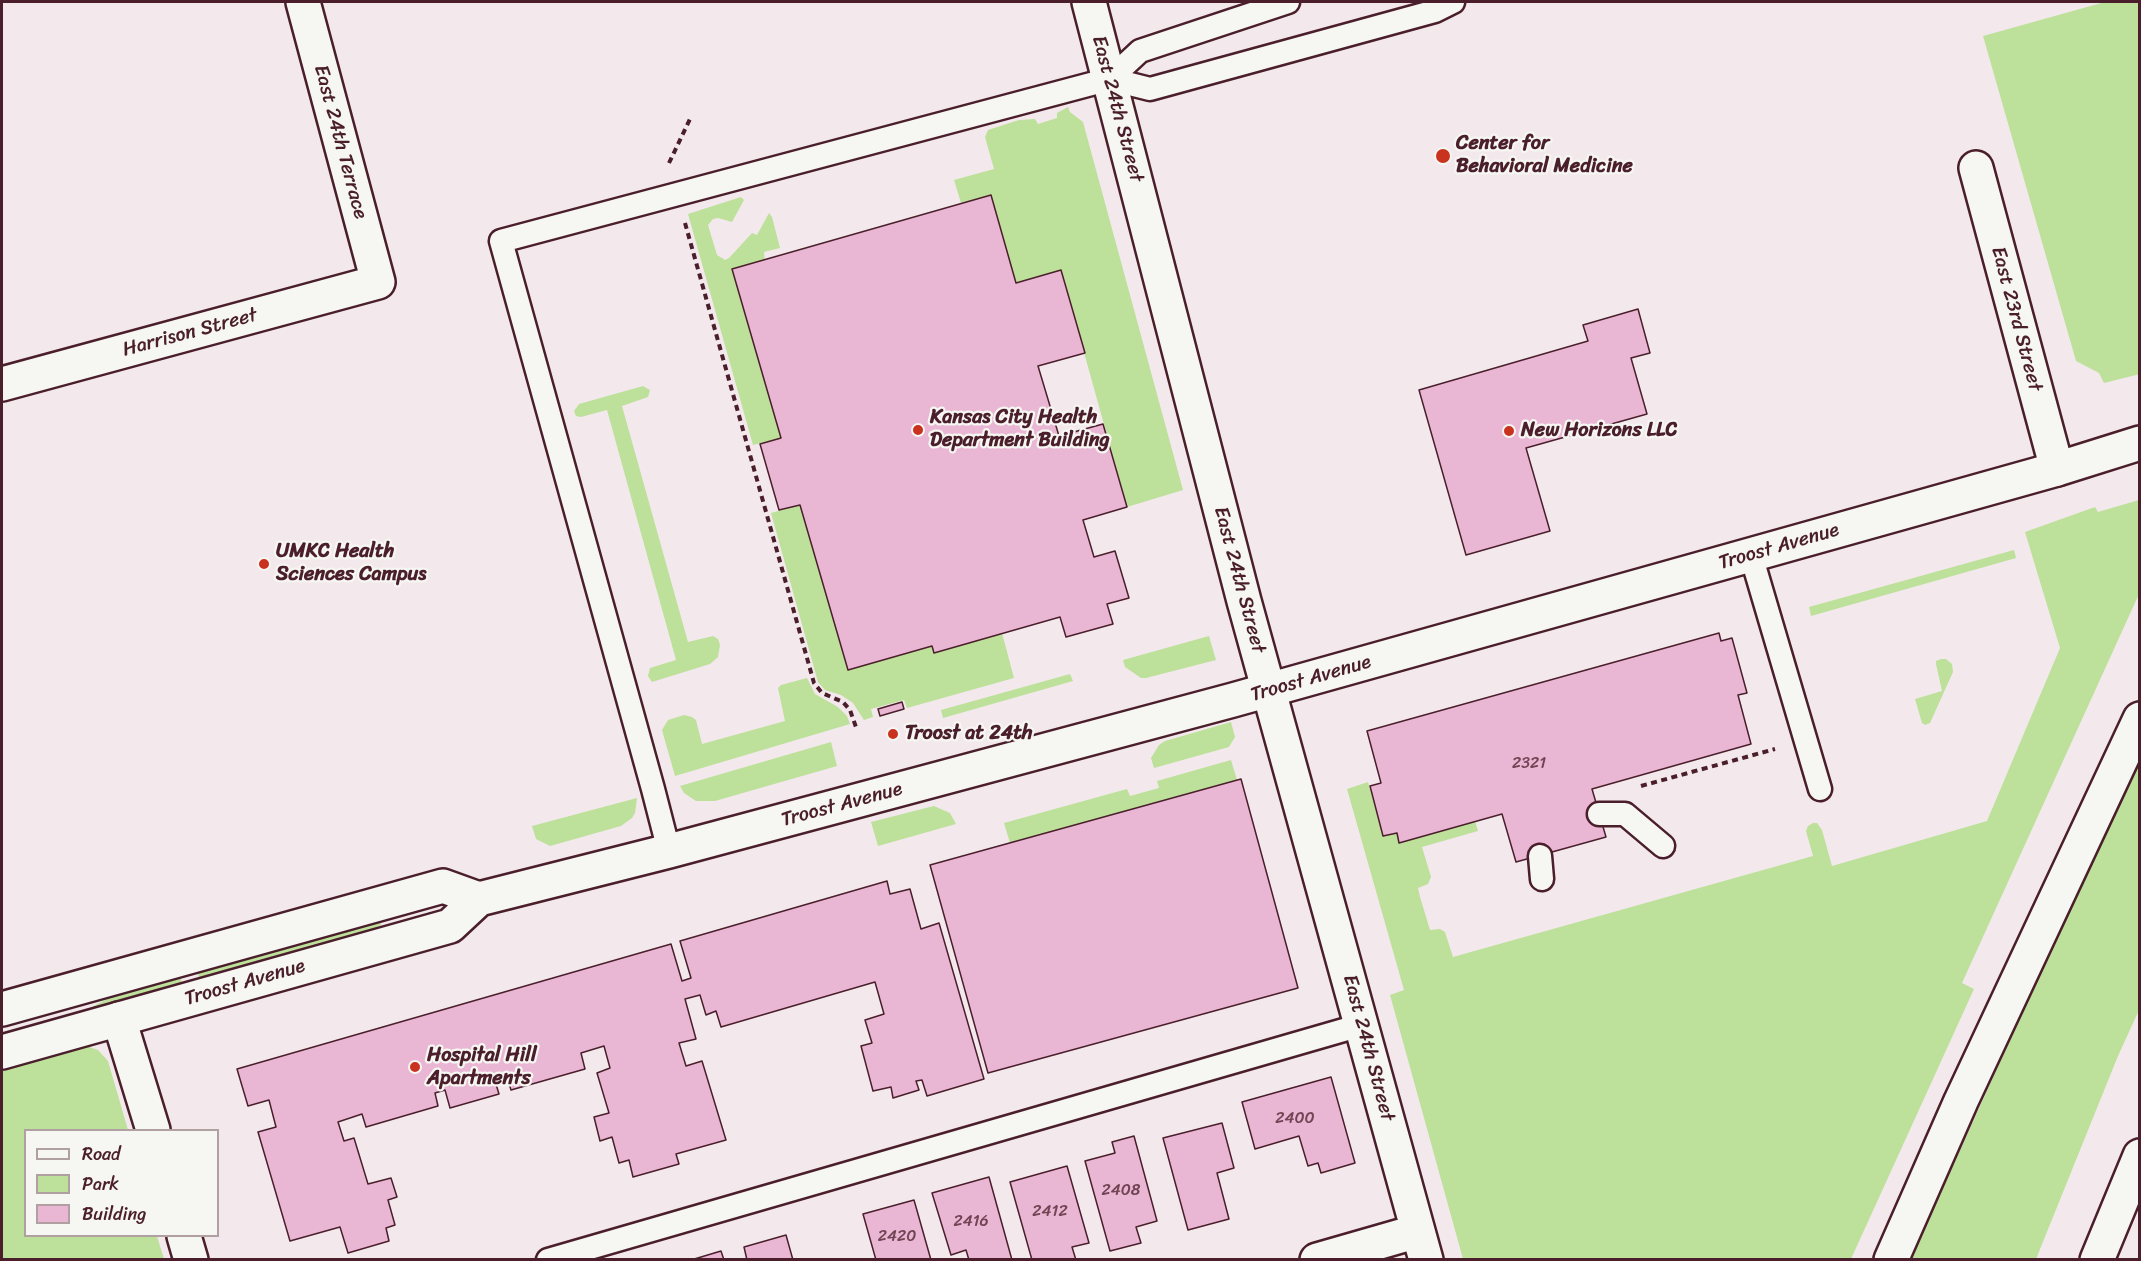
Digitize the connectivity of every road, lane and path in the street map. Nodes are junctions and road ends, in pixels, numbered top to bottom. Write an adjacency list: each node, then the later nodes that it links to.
1 (303, 2): 10 (main road, East 24th Terrace)
2 (1089, 2): 5 (main road, East 24th Street)
3 (1288, 2): 5 (lane)
4 (1453, 2): 5 (lane)
5 (1110, 78): 15 (main road, East 24th Street); 23 (lane)
6 (690, 119): 7 (path)
7 (668, 163)
8 (1976, 168): 13 (main road, East 23rd Street)
9 (689, 238): 17 (path)
10 (378, 282): 11 (main road, Harrison Street)
11 (2, 384)
12 (2139, 444): 13 (main road, Troost Avenue)
13 (2057, 469): 14 (main road, Troost Avenue)
14 (1751, 555): 15 (main road, Troost Avenue); 20 (lane)
15 (1268, 691): 23 (main road, Troost Avenue); 29 (main road, East 24th Street)
16 (2139, 719): 38 (main road)
17 (857, 730)
18 (1779, 748): 19 (path)
19 (1632, 789)
20 (1820, 789)
21 (1599, 814): 22 (lane)
22 (1663, 846)
23 (669, 851): 26 (main road, Troost Avenue)
24 (1540, 856): 25 (lane)
25 (1542, 879)
26 (478, 899): 27 (main road, Troost Avenue); 28 (main road, Troost Avenue)
27 (2, 1009)
28 (119, 1019): 30 (main road, Troost Avenue); 31 (main road)
29 (1361, 1025): 34 (main road, East 24th Street); 36 (lane)
30 (2, 1052)
31 (152, 1129)
32 (2139, 1156): 39 (main road)
33 (184, 1237): 35 (main road)
34 (1422, 1245): 37 (main road)
35 (190, 1260)
36 (548, 1260)
37 (1317, 1260)
38 (1891, 1260)
39 (2097, 1260)

